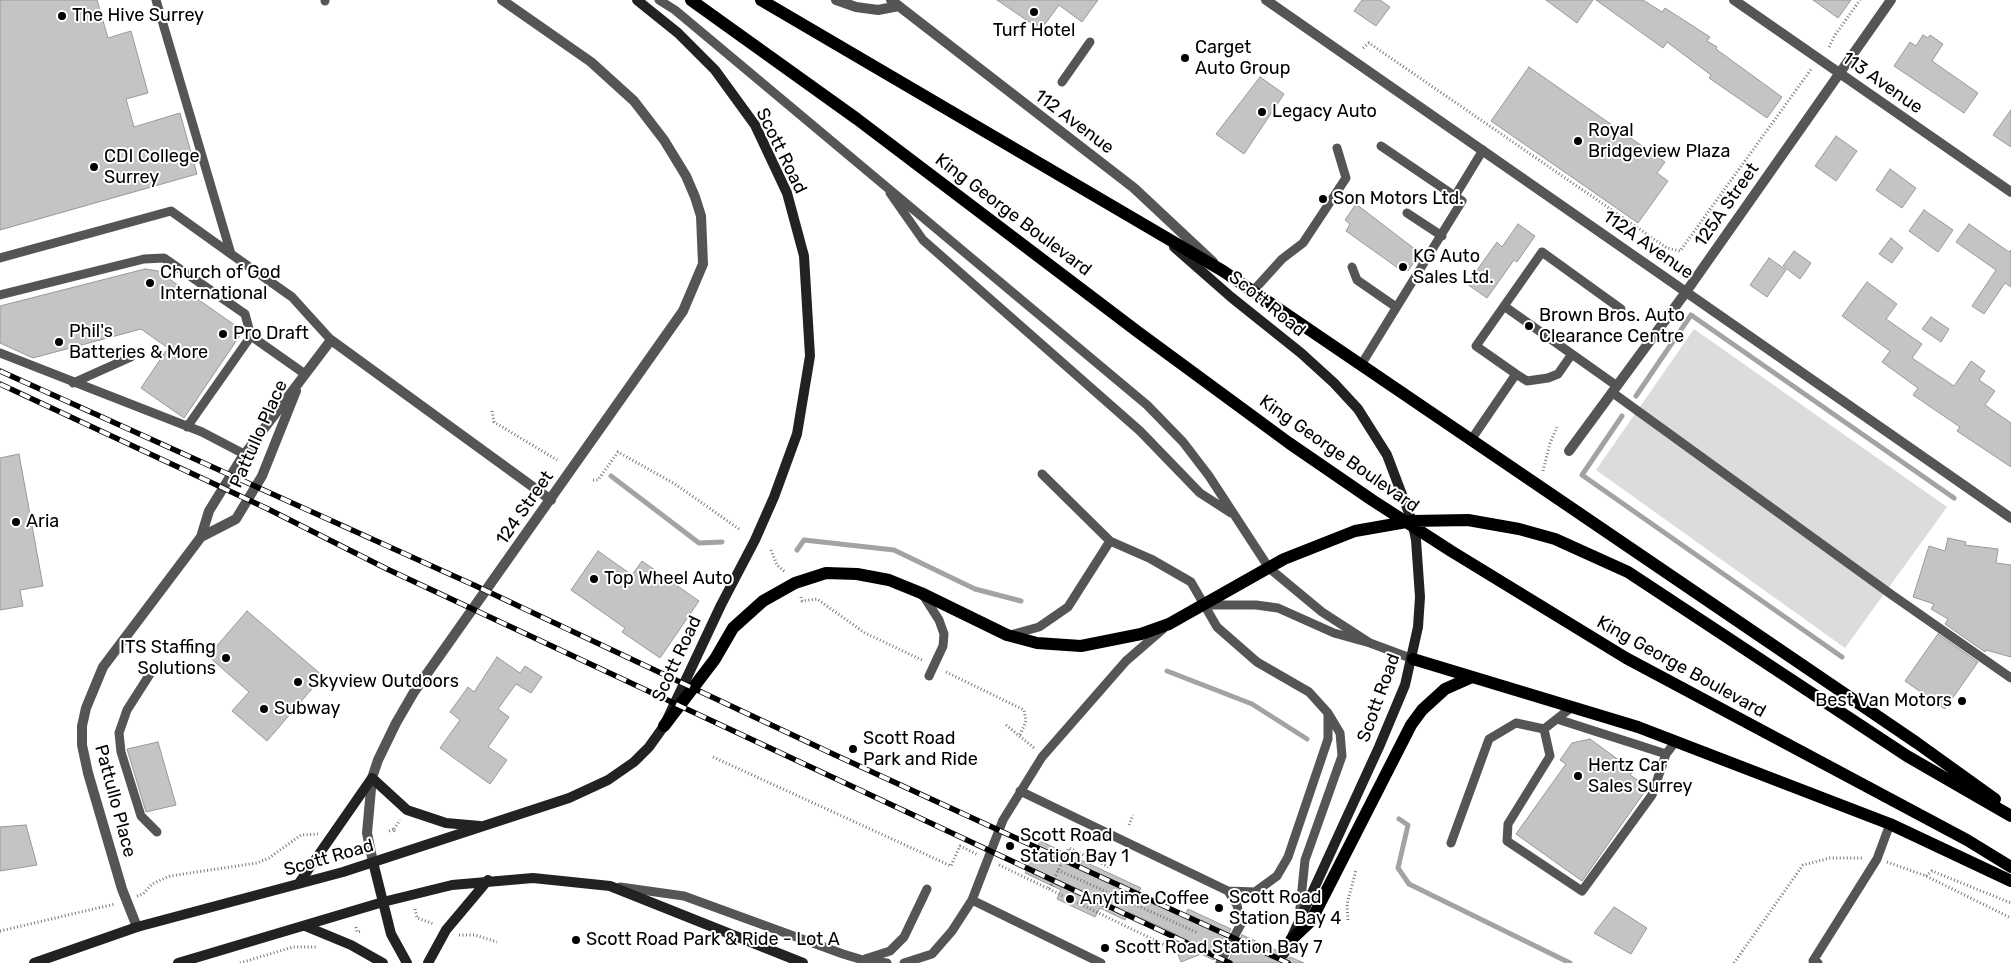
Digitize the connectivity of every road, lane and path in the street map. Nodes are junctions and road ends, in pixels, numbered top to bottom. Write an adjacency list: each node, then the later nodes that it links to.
1 (156, 0): 29 (lane)
2 (502, 0): 60 (street, 124 Street)
3 (637, 0): 87 (main road, Scott Road)
4 (659, 0): 22 (lane)
5 (691, 0): 115 (main road, King George Boulevard)
6 (761, 0): 26 (main road)
7 (836, 0): 12 (street, 112 Avenue)
8 (1266, 0): 21 (street, 112A Avenue)
9 (1734, 0): 17 (street, 113 Avenue)
10 (1860, 0): 14 (path)
11 (1891, 0): 17 (street, 125A Street)
12 (898, 2): 33 (street, 112 Avenue)
13 (1090, 42): 18 (lane)
14 (1829, 47)
15 (1363, 48): 28 (path)
16 (1813, 68): 28 (path)
17 (1840, 74): 23 (street, 113 Avenue); 35 (street, 125A Street)
18 (1062, 82)
19 (1381, 146): 24 (lane)
20 (1337, 148): 34 (lane)
21 (1483, 150): 24 (lane); 35 (street, 112A Avenue)
22 (883, 183): 61 (lane); 61 (lane)
23 (2011, 192)
24 (1455, 196): 27 (lane)
25 (1407, 213): 27 (lane)
26 (1162, 236): 33 (main road); 63 (main road, Scott Road)
27 (1442, 236): 38 (lane)
28 (1680, 251): 31 (path)
29 (232, 254): 30 (lane); 41 (lane)
30 (0, 258)
31 (1680, 258)
32 (1352, 267): 38 (lane)
33 (1223, 271): 34 (main road)
34 (1253, 291): 45 (main road)
35 (1686, 292): 49 (street, 125A Street); 62 (street, 112A Avenue)
36 (0, 295): 40 (lane)
37 (1504, 306): 39 (lane); 43 (lane); 46 (lane)
38 (1396, 307): 45 (lane)
39 (1621, 309)
40 (251, 336): 47 (lane); 51 (lane)
41 (331, 340): 47 (street, Pattullo Place); 60 (street)
42 (0, 353): 48 (lane)
43 (1572, 354): 46 (lane); 49 (lane)
44 (131, 357): 48 (lane)
45 (1361, 365): 53 (main road)
46 (1516, 374): 53 (lane)
47 (303, 376): 55 (street, Pattullo Place); 65 (street, Pattullo Place)
48 (73, 383): 51 (lane)
49 (1615, 389): 54 (street, 125A Street); 82 (lane)
50 (492, 411): 56 (path)
51 (187, 427): 55 (lane)
52 (1557, 427): 57 (path)
53 (1471, 440): 96 (main road)
54 (1569, 451)
55 (244, 454): 65 (street, Pattullo Place)
56 (558, 460)
57 (1543, 471)
58 (1042, 474): 66 (lane)
59 (593, 480): 64 (path)
60 (551, 500): 94 (street, 124 Street)
61 (1233, 514): 68 (lane)
62 (2011, 518)
63 (1412, 521): 68 (main road); 76 (main road, Scott Road); 98 (main road)
64 (739, 530)
65 (201, 537): 137 (street, Pattullo Place)
66 (1110, 541): 72 (lane); 74 (lane)
67 (771, 550): 69 (path)
68 (1269, 568): 72 (main road); 75 (lane)
69 (791, 576)
70 (921, 593): 74 (main road); 80 (lane); 87 (main road)
71 (800, 596): 77 (path)
72 (1203, 606): 73 (main road); 75 (lane); 84 (lane)
73 (1169, 624): 74 (main road); 95 (lane)
74 (1007, 635)
75 (1370, 643): 76 (lane)
76 (1413, 658): 81 (main road); 136 (main road, Scott Road)
77 (924, 661)
78 (946, 672): 89 (path)
79 (150, 674): 105 (lane)
80 (929, 676)
81 (1472, 677): 83 (main road); 144 (main road)
82 (2011, 678)
83 (1572, 707): 85 (lane); 90 (main road)
84 (1328, 713): 124 (lane); 136 (lane)
85 (1557, 719): 88 (lane); 92 (lane)
86 (1006, 725): 89 (path)
87 (664, 726): 102 (main road, Scott Road)
88 (1544, 729): 92 (lane); 108 (lane)
89 (1020, 735): 91 (path)
90 (1676, 741): 92 (lane); 100 (main road)
91 (1037, 750)
92 (1666, 754)
93 (713, 757): 111 (path)
94 (372, 778): 102 (main road); 112 (street, 124 Street); 120 (main road)
95 (1020, 791): 111 (lane); 124 (lane)
96 (2011, 810)
97 (1133, 815): 101 (path)
98 (2011, 816)
99 (401, 818): 103 (path)
100 (1890, 824): 119 (main road); 150 (lane)
101 (1129, 825)
102 (484, 827): 112 (main road, Scott Road)
103 (394, 829): 104 (path); 107 (path)
104 (389, 831)
105 (157, 832)
106 (318, 834): 125 (path)
107 (395, 834)
108 (1450, 843)
109 (1116, 852): 116 (path)
110 (1858, 857): 162 (path)
111 (988, 860): 122 (path); 126 (lane)
112 (373, 862): 120 (main road, Scott Road); 127 (main road)
113 (1359, 863): 134 (path)
114 (1895, 864): 117 (path)
115 (2011, 868)
116 (1058, 870): 122 (path); 142 (path)
117 (1926, 876): 128 (path); 133 (path)
118 (488, 880): 121 (main road); 127 (main road); 156 (main road)
119 (2011, 881)
120 (300, 883): 137 (main road, Scott Road)
121 (610, 886): 149 (lane); 157 (main road)
122 (1050, 887): 147 (path)
123 (927, 889): 149 (lane)
124 (1228, 891): 161 (lane)
125 (143, 894)
126 (972, 900): 159 (lane); 160 (lane)
127 (383, 902): 138 (main road); 155 (main road)
128 (2011, 904)
129 (112, 905): 140 (path)
130 (415, 909): 132 (path)
131 (411, 916): 132 (path)
132 (418, 918): 135 (path)
133 (2011, 918)
134 (1348, 920)
135 (435, 924)
136 (1298, 924): 144 (main road, Scott Road)
137 (137, 926): 151 (main road, Scott Road)
138 (305, 926): 152 (main road); 154 (main road)
139 (356, 927): 141 (path)
140 (0, 931)
141 (362, 931)
142 (1198, 933)
143 (456, 936): 145 (path)
144 (1290, 940): 148 (main road, Scott Road)
145 (497, 942)
146 (320, 947): 153 (path)
147 (1177, 951)
148 (1284, 954)
149 (862, 960): 158 (lane)
150 (1814, 962)
151 (34, 963)
152 (178, 963)
153 (240, 963)
154 (384, 963)
155 (407, 963)
156 (428, 963)
157 (803, 963)
158 (887, 963)
159 (904, 963)
160 (1101, 963)
161 (1220, 963)
162 (1734, 963)

